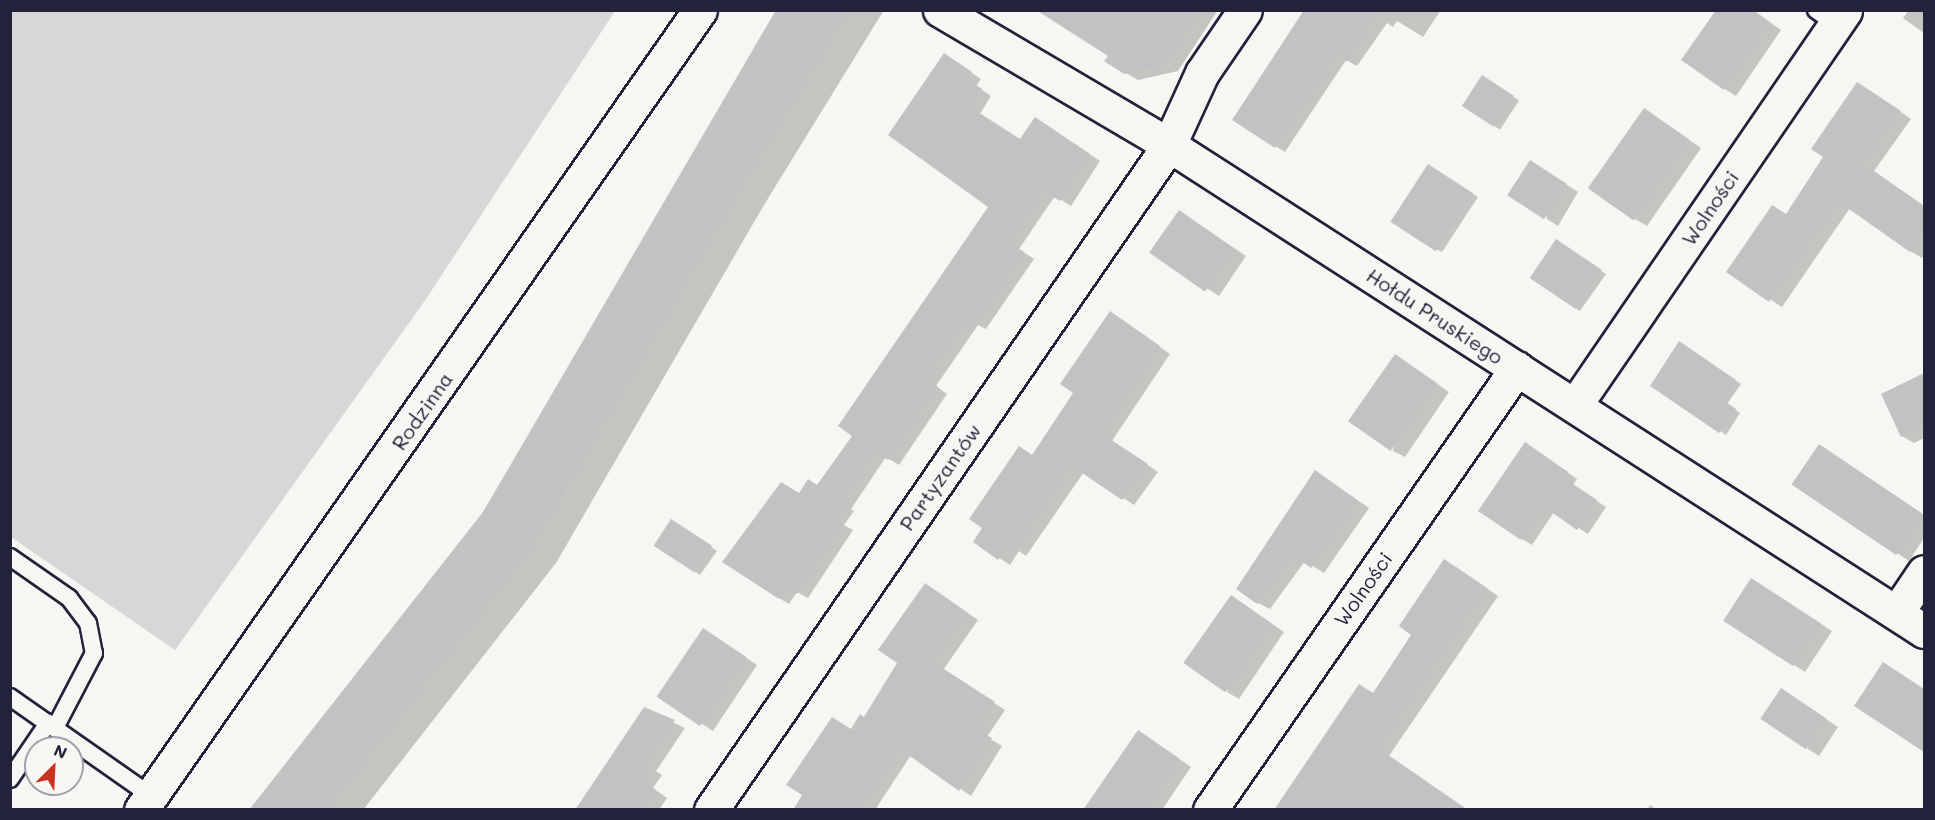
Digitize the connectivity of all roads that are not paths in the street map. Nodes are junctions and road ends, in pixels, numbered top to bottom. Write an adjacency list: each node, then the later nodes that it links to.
1 (700, 10): 15 (street, Rodzinna)
2 (940, 10): 5 (street, Hołdu Pruskiego)
3 (1245, 10): 5 (street, Partyzantów)
4 (1832, 15): 7 (street, Wolności)
5 (1169, 145): 6 (street, Hołdu Pruskiego); 16 (street, Partyzantów)
6 (1517, 368): 7 (street, Hołdu Pruskiego); 17 (street, Wolności)
7 (1575, 405): 10 (street, Hołdu Pruskiego)
8 (10, 557): 13 (lane)
9 (1924, 572): 10 (street)
10 (1897, 612): 11 (street, Hołdu Pruskiego)
11 (1924, 631)
12 (10, 697): 13 (lane)
13 (51, 726): 14 (lane); 15 (lane)
14 (10, 779)
15 (146, 802)
16 (711, 810)
17 (1210, 810)

